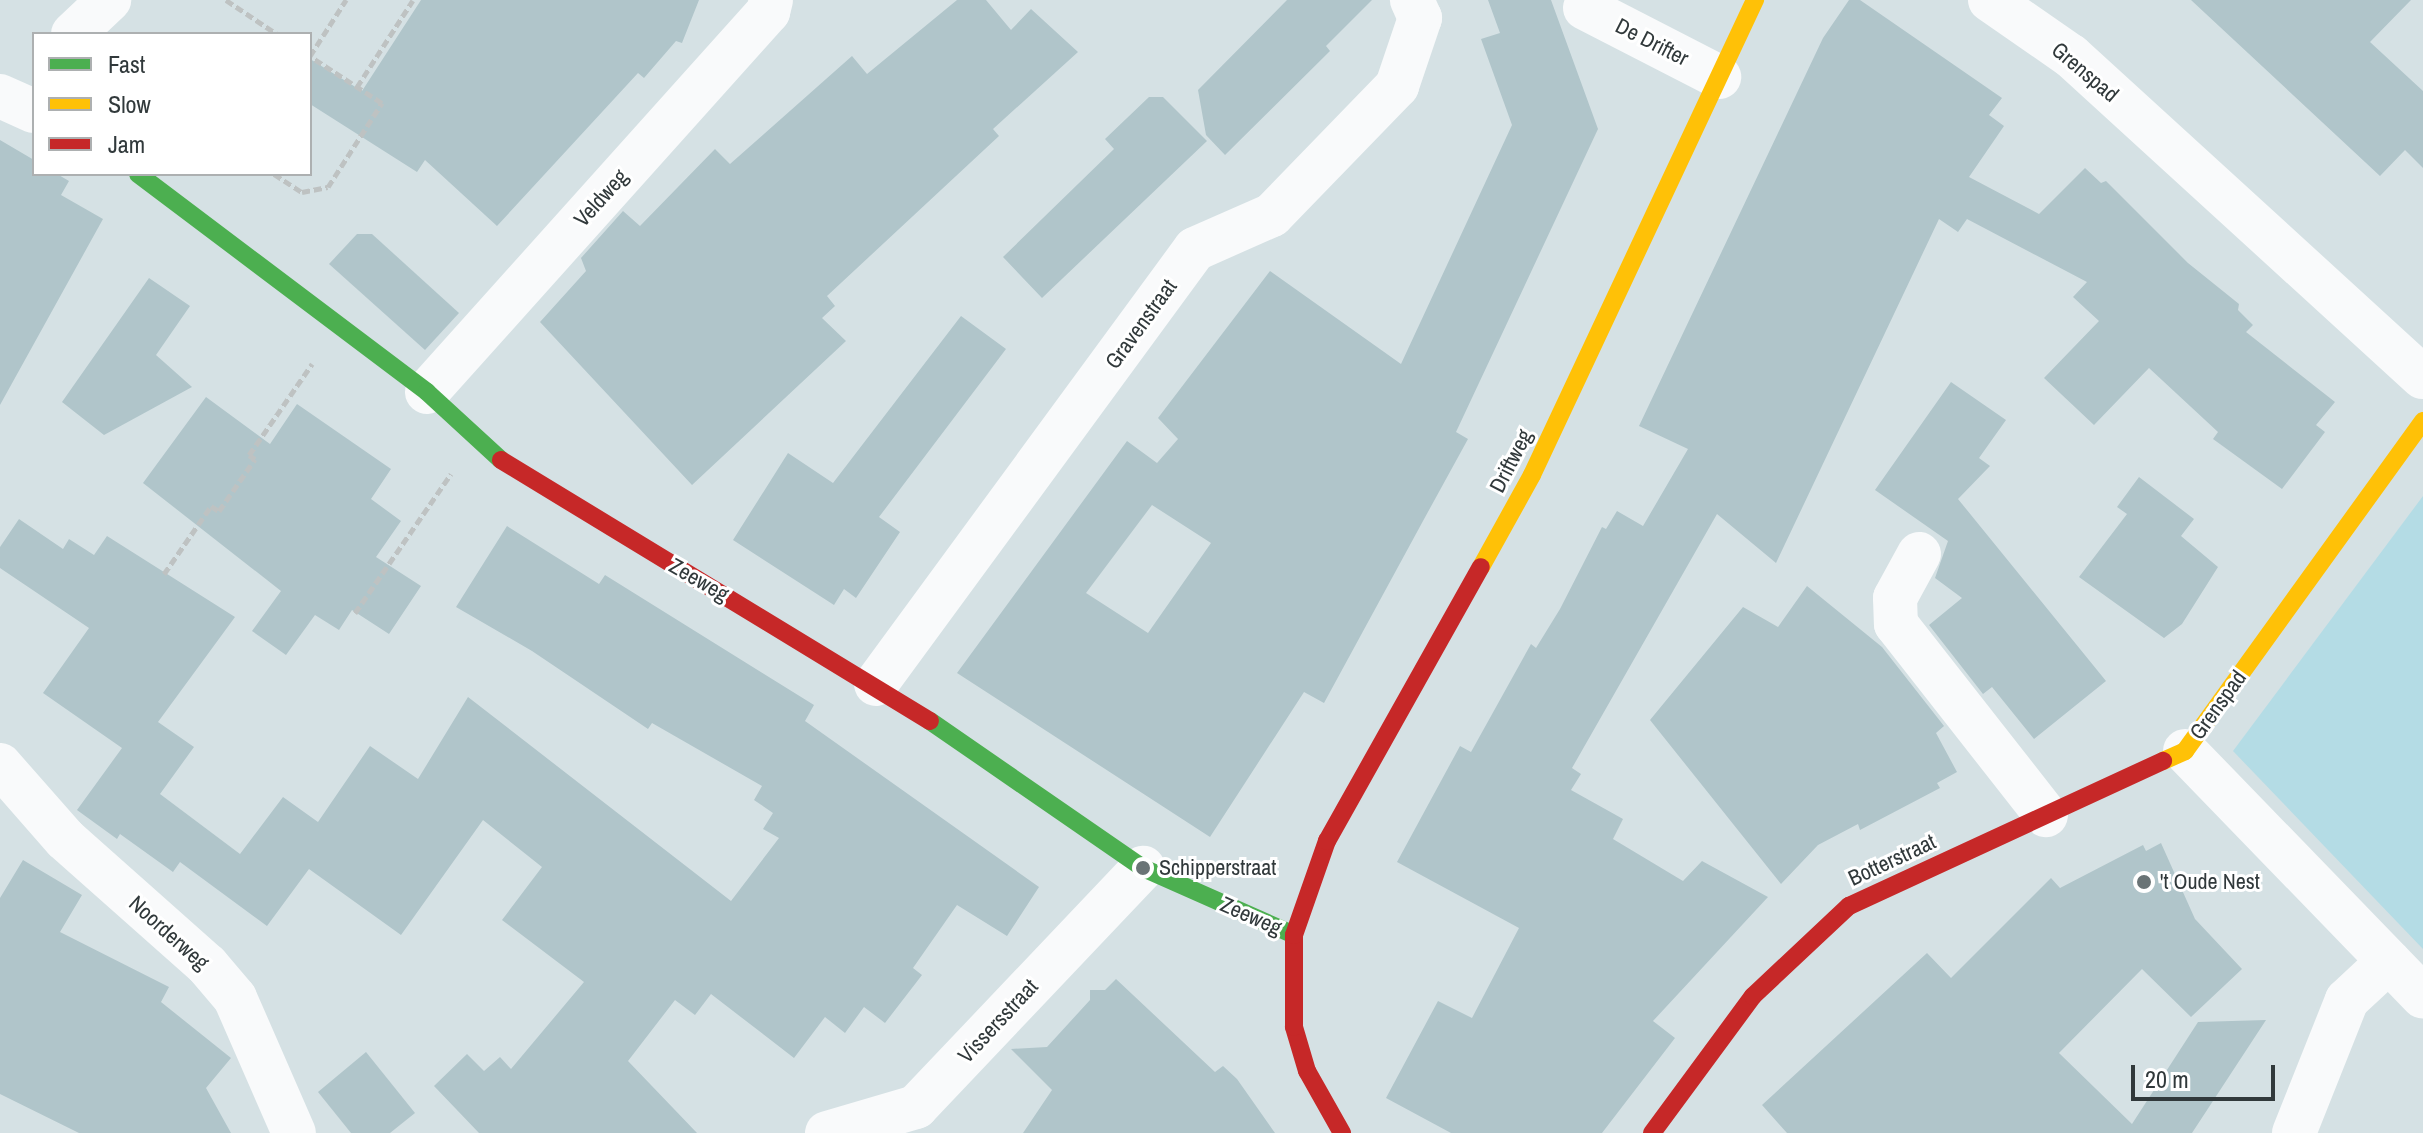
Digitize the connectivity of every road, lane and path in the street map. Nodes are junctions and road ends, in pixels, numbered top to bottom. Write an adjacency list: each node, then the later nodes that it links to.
1 (109, 0): 10 (street)
2 (226, 0): 11 (path)
3 (346, 0): 12 (path)
4 (413, 0): 15 (path)
5 (771, 0): 20 (street, Veldweg)
6 (1412, 0): 26 (street, Gravenstraat)
7 (1755, 0): 14 (street, Driftweg)
8 (1990, 0): 19 (street, Grenspad)
9 (1585, 8): 14 (street, De Drifter)
10 (75, 32)
11 (274, 32)
12 (312, 53)
13 (312, 57): 15 (path)
14 (1719, 77): 31 (street, Driftweg)
15 (357, 87): 17 (path)
16 (141, 176): 18 (street, Zeeweg)
17 (277, 176)
18 (338, 327): 20 (street, Zeeweg); 24 (path)
19 (2423, 377)
20 (427, 392): 22 (street, Zeeweg)
21 (2423, 421): 27 (street, Grenspad)
22 (476, 437): 25 (path); 26 (street, Zeeweg)
23 (1919, 554): 29 (street)
24 (164, 574)
25 (355, 613)
26 (876, 684): 30 (street, Zeeweg)
27 (2185, 751): 29 (street, Botterstraat); 32 (street, Grenspad)
28 (0, 765): 35 (street, Noorderweg)
29 (2046, 815): 38 (street, Botterstraat)
30 (1143, 868): 31 (street, Zeeweg); 34 (street, Vissersstraat)
31 (1294, 935): 37 (street, Driftweg)
32 (2389, 961): 33 (street, Grenspad); 39 (street)
33 (2423, 997)
34 (921, 1120): 36 (street, Vissersstraat)
35 (294, 1133)
36 (827, 1133)
37 (1342, 1133)
38 (1652, 1133)
39 (2294, 1133)

